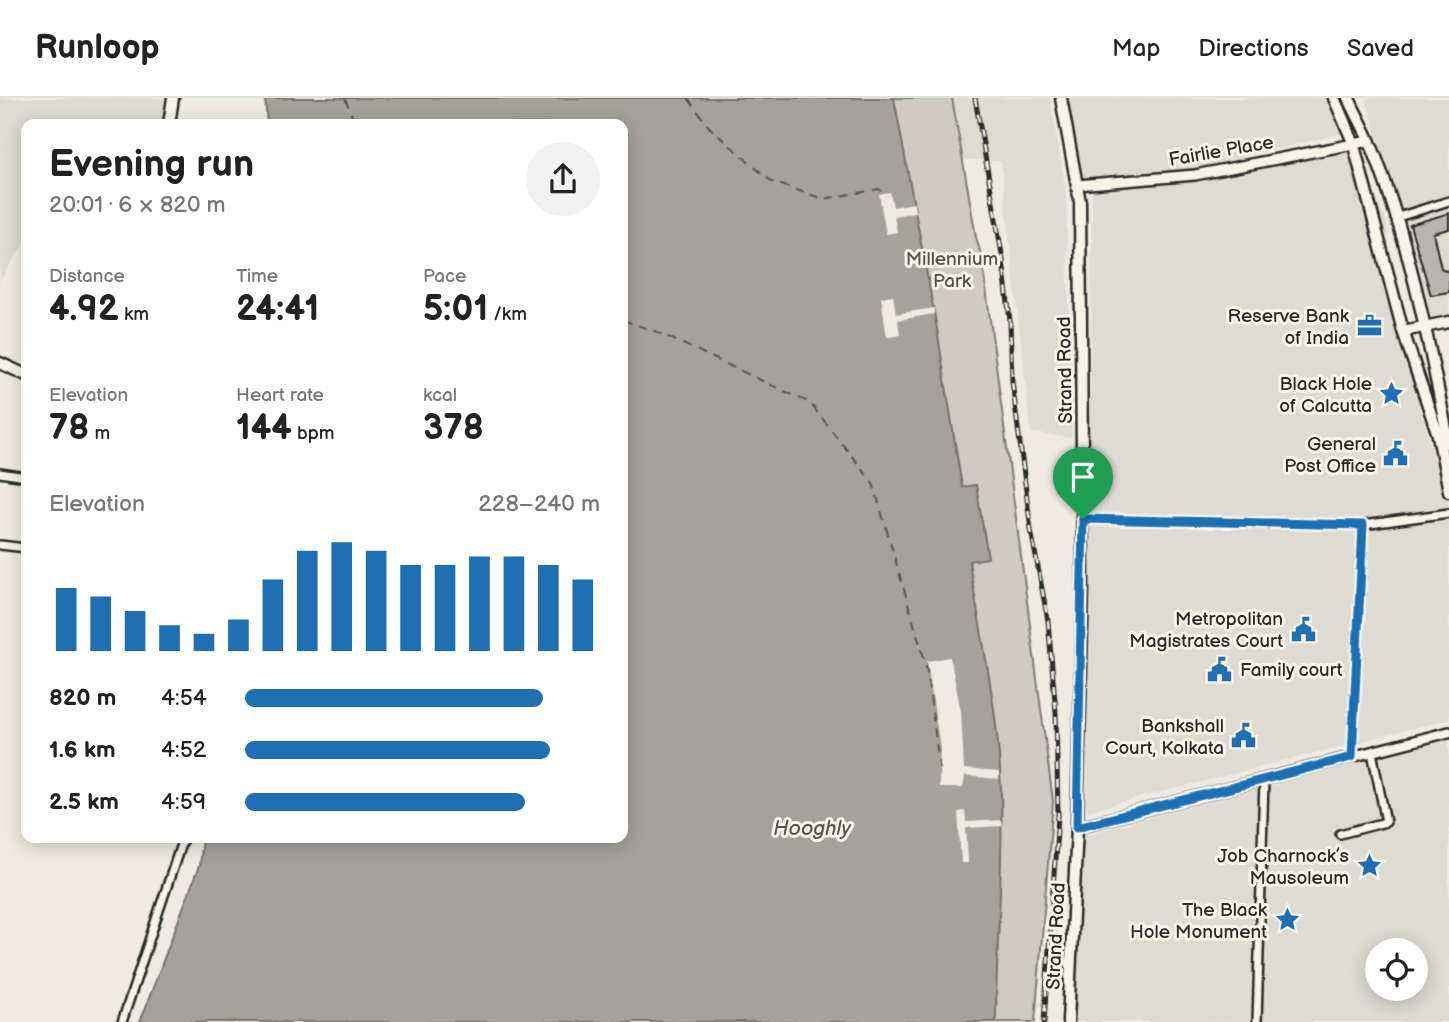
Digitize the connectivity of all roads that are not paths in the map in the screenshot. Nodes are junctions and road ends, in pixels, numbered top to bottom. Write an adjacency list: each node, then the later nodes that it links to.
1 (173, 98): 5 (main road)
2 (1061, 98): 8 (main road, Strand Road)
3 (1335, 98): 7 (main road)
4 (1349, 98): 6 (main road)
5 (170, 119)
6 (1369, 141): 7 (street, Fairlie Place); 10 (main road)
7 (1353, 142): 8 (street, Fairlie Place); 13 (main road)
8 (1077, 185): 21 (main road, Strand Road)
9 (1449, 201): 10 (street)
10 (1395, 218): 12 (main road)
11 (1449, 322): 12 (main road)
12 (1425, 326): 13 (main road); 16 (main road)
13 (1403, 331): 19 (main road)
14 (0, 363): 15 (main road)
15 (21, 373)
16 (1449, 444)
17 (0, 473): 18 (street)
18 (21, 476)
19 (1449, 491)
20 (1449, 513): 22 (street)
21 (1083, 519): 22 (street); 29 (main road, Strand Road)
22 (1363, 525): 27 (street)
23 (0, 545): 24 (street)
24 (21, 547)
25 (1449, 733): 26 (street)
26 (1372, 751): 27 (street); 30 (street)
27 (1352, 757): 28 (street)
28 (1264, 780): 29 (street); 34 (street)
29 (1077, 827): 33 (main road, Strand Road)
30 (1340, 834)
31 (181, 843): 32 (street)
32 (122, 1022)
33 (1068, 1022)
34 (1257, 1022)

